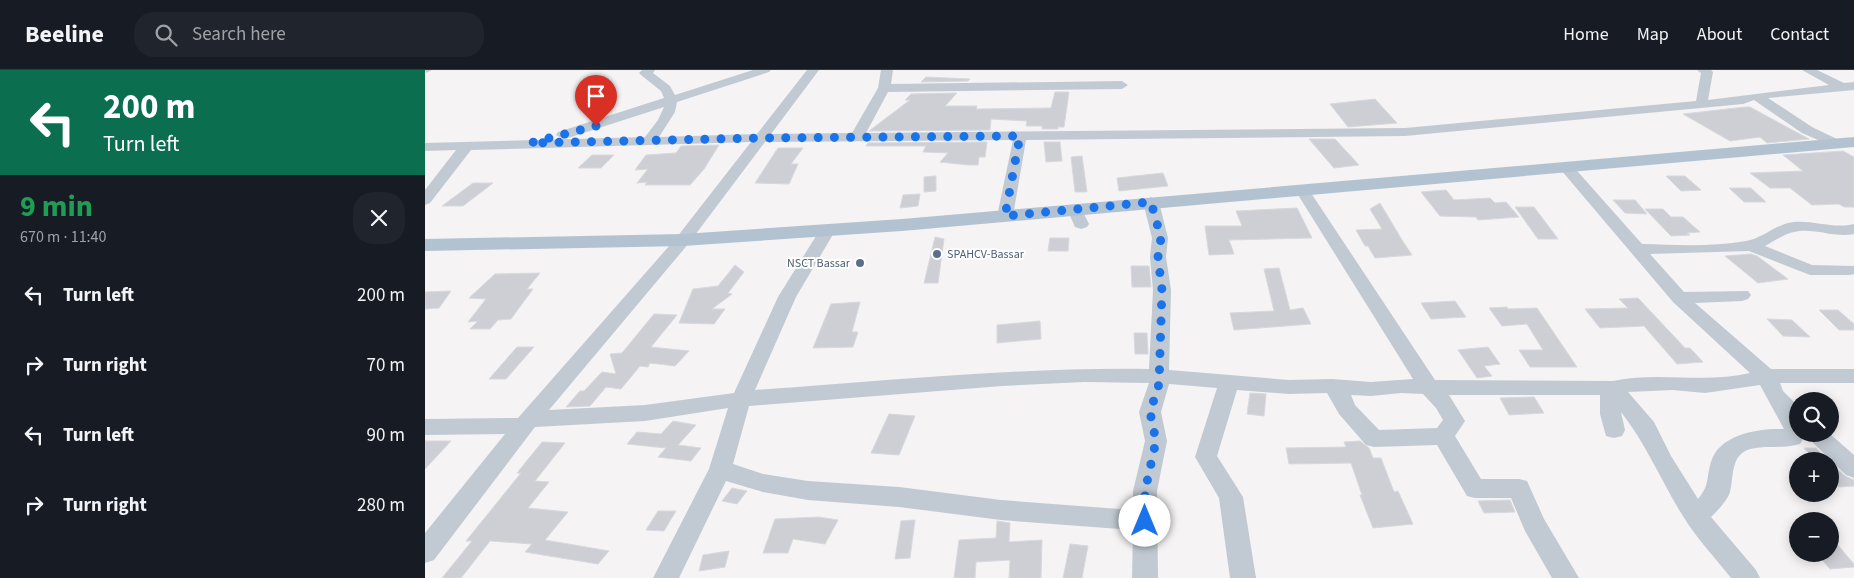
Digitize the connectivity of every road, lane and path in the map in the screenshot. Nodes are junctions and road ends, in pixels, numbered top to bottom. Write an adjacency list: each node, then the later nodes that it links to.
1 (765, 70): 11 (street)
2 (813, 70): 15 (street)
3 (887, 70): 9 (street)
4 (1703, 70): 12 (street)
5 (1808, 70): 8 (street)
6 (645, 71): 11 (street)
7 (1122, 85): 9 (street)
8 (1848, 86): 10 (street)
9 (884, 88): 14 (street)
10 (1756, 96): 12 (street); 17 (street)
11 (672, 101): 16 (street); 18 (street)
12 (1703, 104): 13 (street)
13 (1020, 136): 14 (street); 25 (street)
14 (857, 137): 15 (street)
15 (760, 138): 16 (street); 28 (street)
16 (650, 140): 18 (street)
17 (1849, 142): 21 (main road)
18 (530, 143): 19 (street)
19 (467, 146): 20 (street); 23 (street)
20 (425, 147)
21 (1566, 167): 22 (main road); 31 (street)
22 (1302, 190): 24 (main road); 39 (street)
23 (425, 200)
24 (1151, 202): 25 (main road); 35 (street)
25 (1005, 216): 27 (main road)
26 (1854, 229): 30 (street)
27 (827, 231): 28 (main road); 42 (street)
28 (683, 240): 29 (main road); 44 (street)
29 (425, 245)
30 (1751, 246): 31 (street); 32 (street)
31 (1635, 249): 34 (street)
32 (1850, 270)
33 (1742, 295): 34 (street)
34 (1679, 298): 40 (street)
35 (1160, 376): 37 (street); 42 (street); 52 (street)
36 (1854, 376): 40 (street)
37 (1229, 383): 38 (street); 56 (street)
38 (1332, 386): 39 (street); 47 (street)
39 (1428, 386): 41 (street); 47 (street)
40 (1770, 386): 41 (street); 43 (street); 51 (street)
41 (1613, 388): 46 (street); 51 (street)
42 (741, 399): 44 (street); 49 (street)
43 (1789, 408)
44 (526, 422): 45 (street); 53 (street)
45 (425, 427)
46 (1614, 430)
47 (1443, 436): 57 (street)
48 (1825, 442): 50 (street)
49 (720, 469): 52 (street); 54 (street)
50 (1854, 469)
51 (1697, 516): 58 (street)
52 (1145, 521): 55 (street)
53 (425, 552)
54 (666, 578)
55 (1145, 578)
56 (1243, 578)
57 (1566, 578)
58 (1747, 578)

